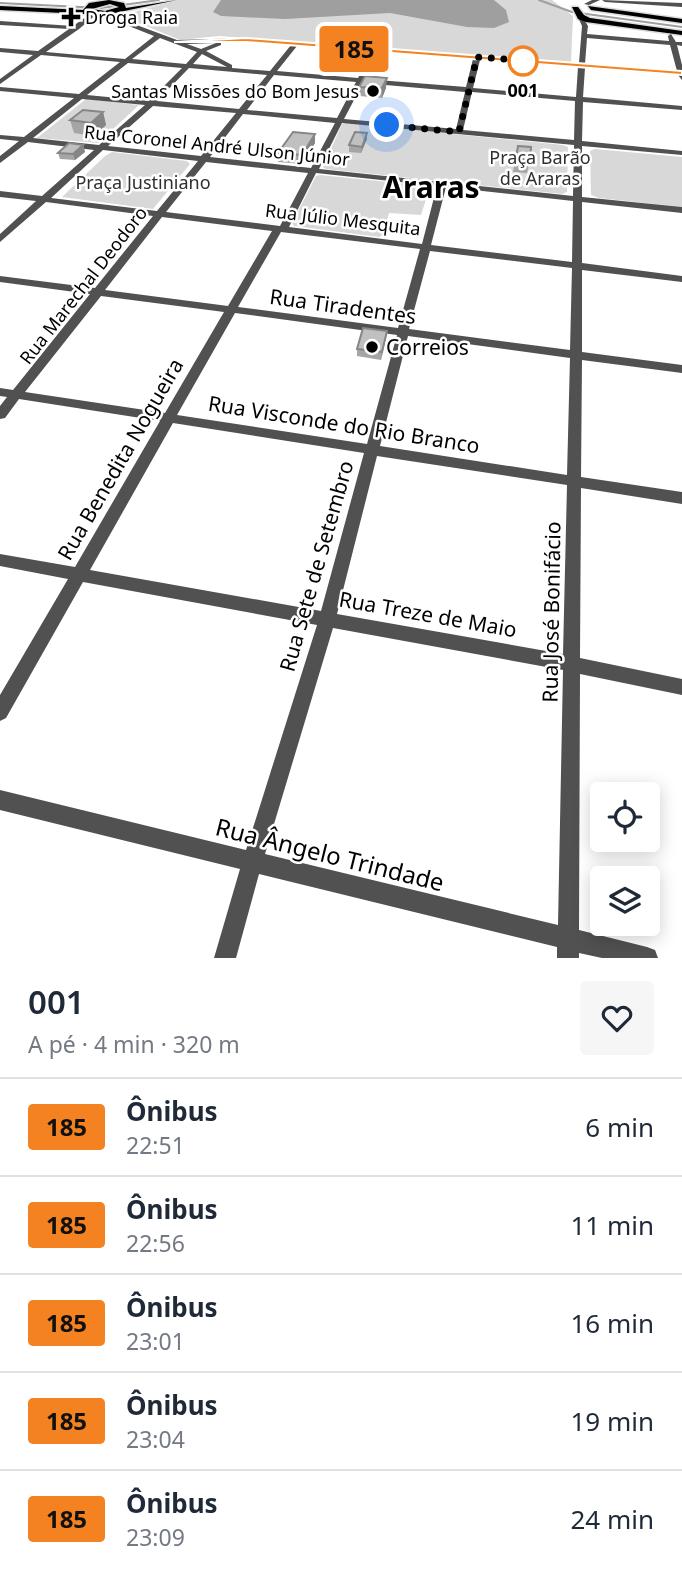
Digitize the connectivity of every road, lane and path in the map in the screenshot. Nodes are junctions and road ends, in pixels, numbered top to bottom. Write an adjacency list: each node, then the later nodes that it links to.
1 (137, 0): 10 (main road)
2 (174, 0): 10 (main road)
3 (605, 0): 4 (street)
4 (614, 0): 7 (street); 11 (street)
5 (77, 1): 9 (main road)
6 (574, 4): 11 (main road); 11 (main road)
7 (682, 5)
8 (0, 8): 9 (main road)
9 (94, 8): 10 (main road); 15 (street)
10 (118, 8): 13 (street); 13 (main road)
11 (589, 12): 12 (main road); 16 (main road); 19 (street, Rua José Bonifácio)
12 (682, 20)
13 (122, 22): 18 (street)
14 (0, 23): 15 (street)
15 (77, 28): 28 (street)
16 (670, 32): 17 (main road); 22 (street)
17 (682, 33)
18 (158, 36): 21 (street); 30 (street)
19 (584, 36): 22 (street); 31 (street, Rua José Bonifácio)
20 (230, 40): 21 (street); 23 (street); 27 (street)
21 (177, 42): 27 (street)
22 (673, 43): 24 (street); 35 (street)
23 (295, 44): 26 (street); 34 (street, Rua Marechal Deodoro)
24 (682, 44)
25 (0, 50): 28 (street)
26 (376, 51): 29 (street); 36 (street, Rua Benedita Nogueira)
27 (203, 52): 32 (street); 33 (street)
28 (42, 53): 30 (street); 37 (street)
29 (477, 57): 31 (street); 39 (street)
30 (127, 61): 32 (street); 40 (street)
31 (581, 65): 35 (street); 41 (street, Rua José Bonifácio)
32 (190, 66): 33 (street); 42 (street)
33 (237, 70): 34 (street)
34 (271, 73): 36 (street); 44 (street, Rua Marechal Deodoro)
35 (682, 75)
36 (361, 81): 39 (street); 45 (street, Rua Benedita Nogueira)
37 (0, 82)
38 (0, 89): 40 (street)
39 (471, 90): 41 (street); 46 (street)
40 (81, 96): 42 (street); 48 (street)
41 (579, 99): 43 (street); 49 (street, Rua José Bonifácio)
42 (151, 103): 44 (street); 50 (street)
43 (682, 108)
44 (240, 111): 45 (street); 52 (street, Rua Marechal Deodoro)
45 (339, 121): 46 (street); 54 (street, Rua Benedita Nogueira)
46 (459, 132): 49 (street)
47 (0, 137): 48 (street, Rua Coronel André Ulson Júnior)
48 (26, 140): 50 (street, Rua Coronel André Ulson Júnior); 53 (street)
49 (578, 144): 51 (street); 57 (street, Rua José Bonifácio)
50 (103, 148): 52 (street, Rua Coronel André Ulson Júnior); 58 (street)
51 (682, 153)
52 (202, 159): 54 (street, Rua Coronel André Ulson Júnior); 60 (street, Rua Marechal Deodoro)
53 (0, 160)
54 (312, 171): 55 (street, Rua Coronel André Ulson Júnior); 61 (street, Rua Benedita Nogueira)
55 (442, 185): 57 (street, Rua Coronel André Ulson Júnior); 63 (street, Rua Sete de Setembro)
56 (0, 194): 58 (street, Rua Júlio Mesquita)
57 (578, 198): 59 (street, Rua Coronel André Ulson Júnior); 64 (street, Rua José Bonifácio)
58 (46, 200): 60 (street, Rua Júlio Mesquita); 62 (street)
59 (682, 210)
60 (160, 213): 61 (street, Rua Júlio Mesquita); 67 (street, Rua Marechal Deodoro)
61 (280, 229): 63 (street, Rua Júlio Mesquita); 68 (street, Rua Benedita Nogueira)
62 (0, 239)
63 (427, 247): 64 (street, Rua Júlio Mesquita); 69 (street, Rua Sete de Setembro)
64 (576, 266): 66 (street, Rua Júlio Mesquita); 70 (street, Rua José Bonifácio)
65 (0, 279): 67 (street, Rua Tiradentes)
66 (682, 279)
67 (98, 294): 68 (street, Rua Tiradentes); 73 (street, Rua Marechal Deodoro)
68 (231, 310): 69 (street, Rua Tiradentes); 75 (street, Rua Benedita Nogueira)
69 (404, 333): 70 (street, Rua Tiradentes); 76 (street, Rua Sete de Setembro)
70 (575, 356): 71 (street, Rua Tiradentes); 77 (street, Rua José Bonifácio)
71 (682, 369)
72 (0, 392): 73 (street, Rua Visconde do Rio Branco)
73 (15, 395): 74 (street, Rua Marechal Deodoro); 75 (street, Rua Visconde do Rio Branco)
74 (0, 415)
75 (169, 417): 76 (street, Rua Visconde do Rio Branco); 80 (street, Rua Benedita Nogueira)
76 (372, 449): 77 (street, Rua Visconde do Rio Branco); 81 (street, Rua Sete de Setembro)
77 (573, 481): 78 (street, Rua Visconde do Rio Branco); 82 (street, Rua José Bonifácio)
78 (682, 498)
79 (0, 560): 80 (street, Rua Treze de Maio)
80 (77, 576): 81 (street, Rua Treze de Maio); 84 (street, Rua Benedita Nogueira)
81 (327, 619): 82 (street, Rua Treze de Maio); 86 (street, Rua Sete de Setembro)
82 (572, 664): 83 (street, Rua Treze de Maio); 87 (street, Rua José Bonifácio)
83 (682, 687)
84 (0, 712)
85 (0, 800): 86 (street, Rua Ângelo Trindade)
86 (252, 862): 87 (street, Rua Ângelo Trindade); 88 (street, Rua Sete de Setembro)
87 (568, 948): 89 (street, Rua Ângelo Trindade)
88 (225, 958)
89 (647, 958)

